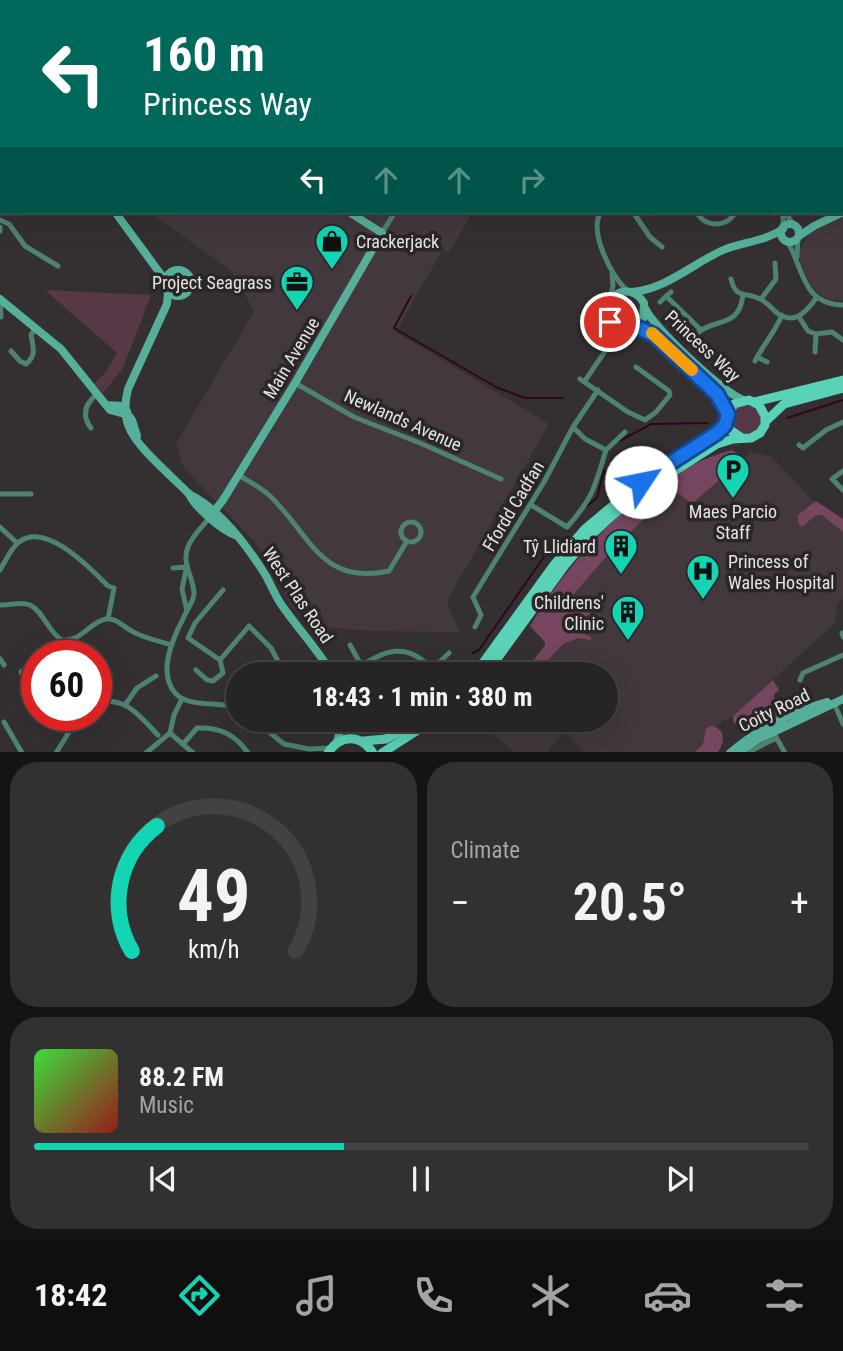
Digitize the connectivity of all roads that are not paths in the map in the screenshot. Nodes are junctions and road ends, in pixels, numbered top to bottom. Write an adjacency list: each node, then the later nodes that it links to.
1 (116, 214): 21 (street)
2 (352, 214): 15 (street)
3 (394, 214): 15 (street, Main Avenue)
4 (600, 214): 24 (street)
5 (634, 214): 19 (street)
6 (698, 214): 7 (street)
7 (734, 214)
8 (784, 214): 14 (street)
9 (786, 214): 13 (street)
10 (839, 214): 12 (street, Princess Way)
11 (0, 220): 22 (street)
12 (819, 223): 13 (street, Princess Way); 16 (street, Princess Way)
13 (794, 224): 14 (street, Princess Way); 16 (street)
14 (783, 228): 17 (street, Princess Way); 18 (street)
15 (382, 233): 55 (street, Main Avenue)
16 (798, 237): 18 (street, Princess Way); 20 (street)
17 (761, 239): 18 (street, Princess Way); 28 (street, Princess Way)
18 (787, 241): 20 (street)
19 (657, 247)
20 (797, 260): 33 (street)
21 (153, 261): 25 (street); 26 (street)
22 (58, 266)
23 (773, 266): 36 (street)
24 (611, 270): 30 (street); 35 (street)
25 (173, 271): 26 (street); 31 (street)
26 (165, 280): 29 (street)
27 (730, 283): 32 (street)
28 (660, 285): 30 (street, Princess Way); 40 (street, Princess Way)
29 (168, 292): 31 (street); 38 (street)
30 (630, 292): 35 (street, Princess Way); 40 (street, Princess Way)
31 (178, 295): 38 (street)
32 (743, 295): 36 (street); 37 (street)
33 (817, 297): 39 (street); 43 (street)
34 (0, 299): 42 (street); 45 (street)
35 (610, 299): 44 (street); 44 (street)
36 (761, 299): 41 (street)
37 (660, 302)
38 (167, 304): 60 (street)
39 (843, 305)
40 (645, 308): 46 (street, Princess Way); 59 (street, Princess Way)
41 (782, 315): 43 (street); 52 (street)
42 (1, 317)
43 (799, 317): 47 (street)
44 (611, 323): 46 (street, Princess Way); 49 (street)
45 (35, 328): 50 (street); 58 (street)
46 (632, 328): 49 (street); 61 (street, Princess Way)
47 (816, 334): 48 (street); 51 (street)
48 (843, 340)
49 (610, 344): 57 (street)
50 (10, 351)
51 (815, 352)
52 (767, 362)
53 (636, 367): 57 (street)
54 (843, 380): 59 (main road)
55 (295, 383): 71 (street, Main Avenue); 72 (street, Newlands Avenue)
56 (843, 388): 62 (main road)
57 (598, 390): 64 (street, Ffordd Cadfan)
58 (97, 394): 60 (street); 65 (street)
59 (749, 401): 61 (main road); 62 (main road)
60 (127, 411): 77 (street, West Plas Road)
61 (728, 417): 67 (main road); 104 (main road)
62 (765, 422): 67 (main road)
63 (843, 422): 68 (street)
64 (573, 427): 69 (street); 76 (street, Ffordd Cadfan)
65 (91, 428)
66 (625, 432): 69 (street)
67 (742, 438): 105 (main road)
68 (799, 445)
69 (606, 450): 76 (street)
70 (843, 471): 73 (street)
71 (239, 475): 77 (street, Main Avenue); 79 (street)
72 (501, 479)
73 (843, 490)
74 (0, 494): 75 (street)
75 (31, 494)
76 (530, 505): 86 (street, Ffordd Cadfan)
77 (212, 515): 81 (street); 99 (street, West Plas Road)
78 (0, 527): 80 (street)
79 (407, 541)
80 (17, 543): 83 (street); 89 (street)
81 (187, 567): 82 (street); 88 (street); 88 (street)
82 (173, 568)
83 (0, 570)
84 (223, 590): 90 (street)
85 (465, 592): 86 (street)
86 (473, 597): 91 (street)
87 (0, 605): 92 (street)
88 (186, 614): 90 (street); 93 (street)
89 (108, 619): 92 (street); 93 (street)
90 (195, 623): 97 (street)
91 (475, 627)
92 (71, 640)
93 (172, 645): 111 (street)
94 (351, 645): 100 (street)
95 (449, 653): 103 (street)
96 (843, 655): 110 (street)
97 (220, 660): 98 (street); 106 (street)
98 (278, 662)
99 (323, 662)
100 (364, 662)
101 (369, 662): 102 (street)
102 (421, 662)
103 (440, 662)
104 (484, 662)
105 (495, 662)
106 (195, 670)
107 (21, 672): 109 (street)
108 (156, 676): 116 (street)
109 (14, 677)
110 (800, 680)
111 (183, 699): 115 (street); 125 (street)
112 (843, 699): 114 (street, Coity Road)
113 (112, 701): 116 (street)
114 (834, 703): 118 (street); 124 (street, Coity Road)
115 (226, 704)
116 (125, 705): 126 (street)
117 (4, 722): 131 (street)
118 (843, 724)
119 (69, 732): 132 (street)
120 (269, 732): 130 (street)
121 (353, 732): 127 (street)
122 (397, 732): 127 (main road)
123 (414, 732): 137 (main road)
124 (773, 732): 138 (street, Coity Road); 139 (street, Coity Road); 140 (street); 141 (street)
125 (170, 733): 128 (street); 133 (street)
126 (158, 735)
127 (358, 740): 129 (main road); 136 (main road)
128 (184, 743): 134 (street); 135 (street)
129 (332, 748): 130 (street)
130 (311, 751)
131 (22, 752)
132 (56, 752)
133 (146, 752)
134 (193, 752)
135 (248, 752)
136 (373, 752)
137 (382, 752)
138 (730, 752)
139 (737, 752)
140 (747, 752)
141 (785, 752)

